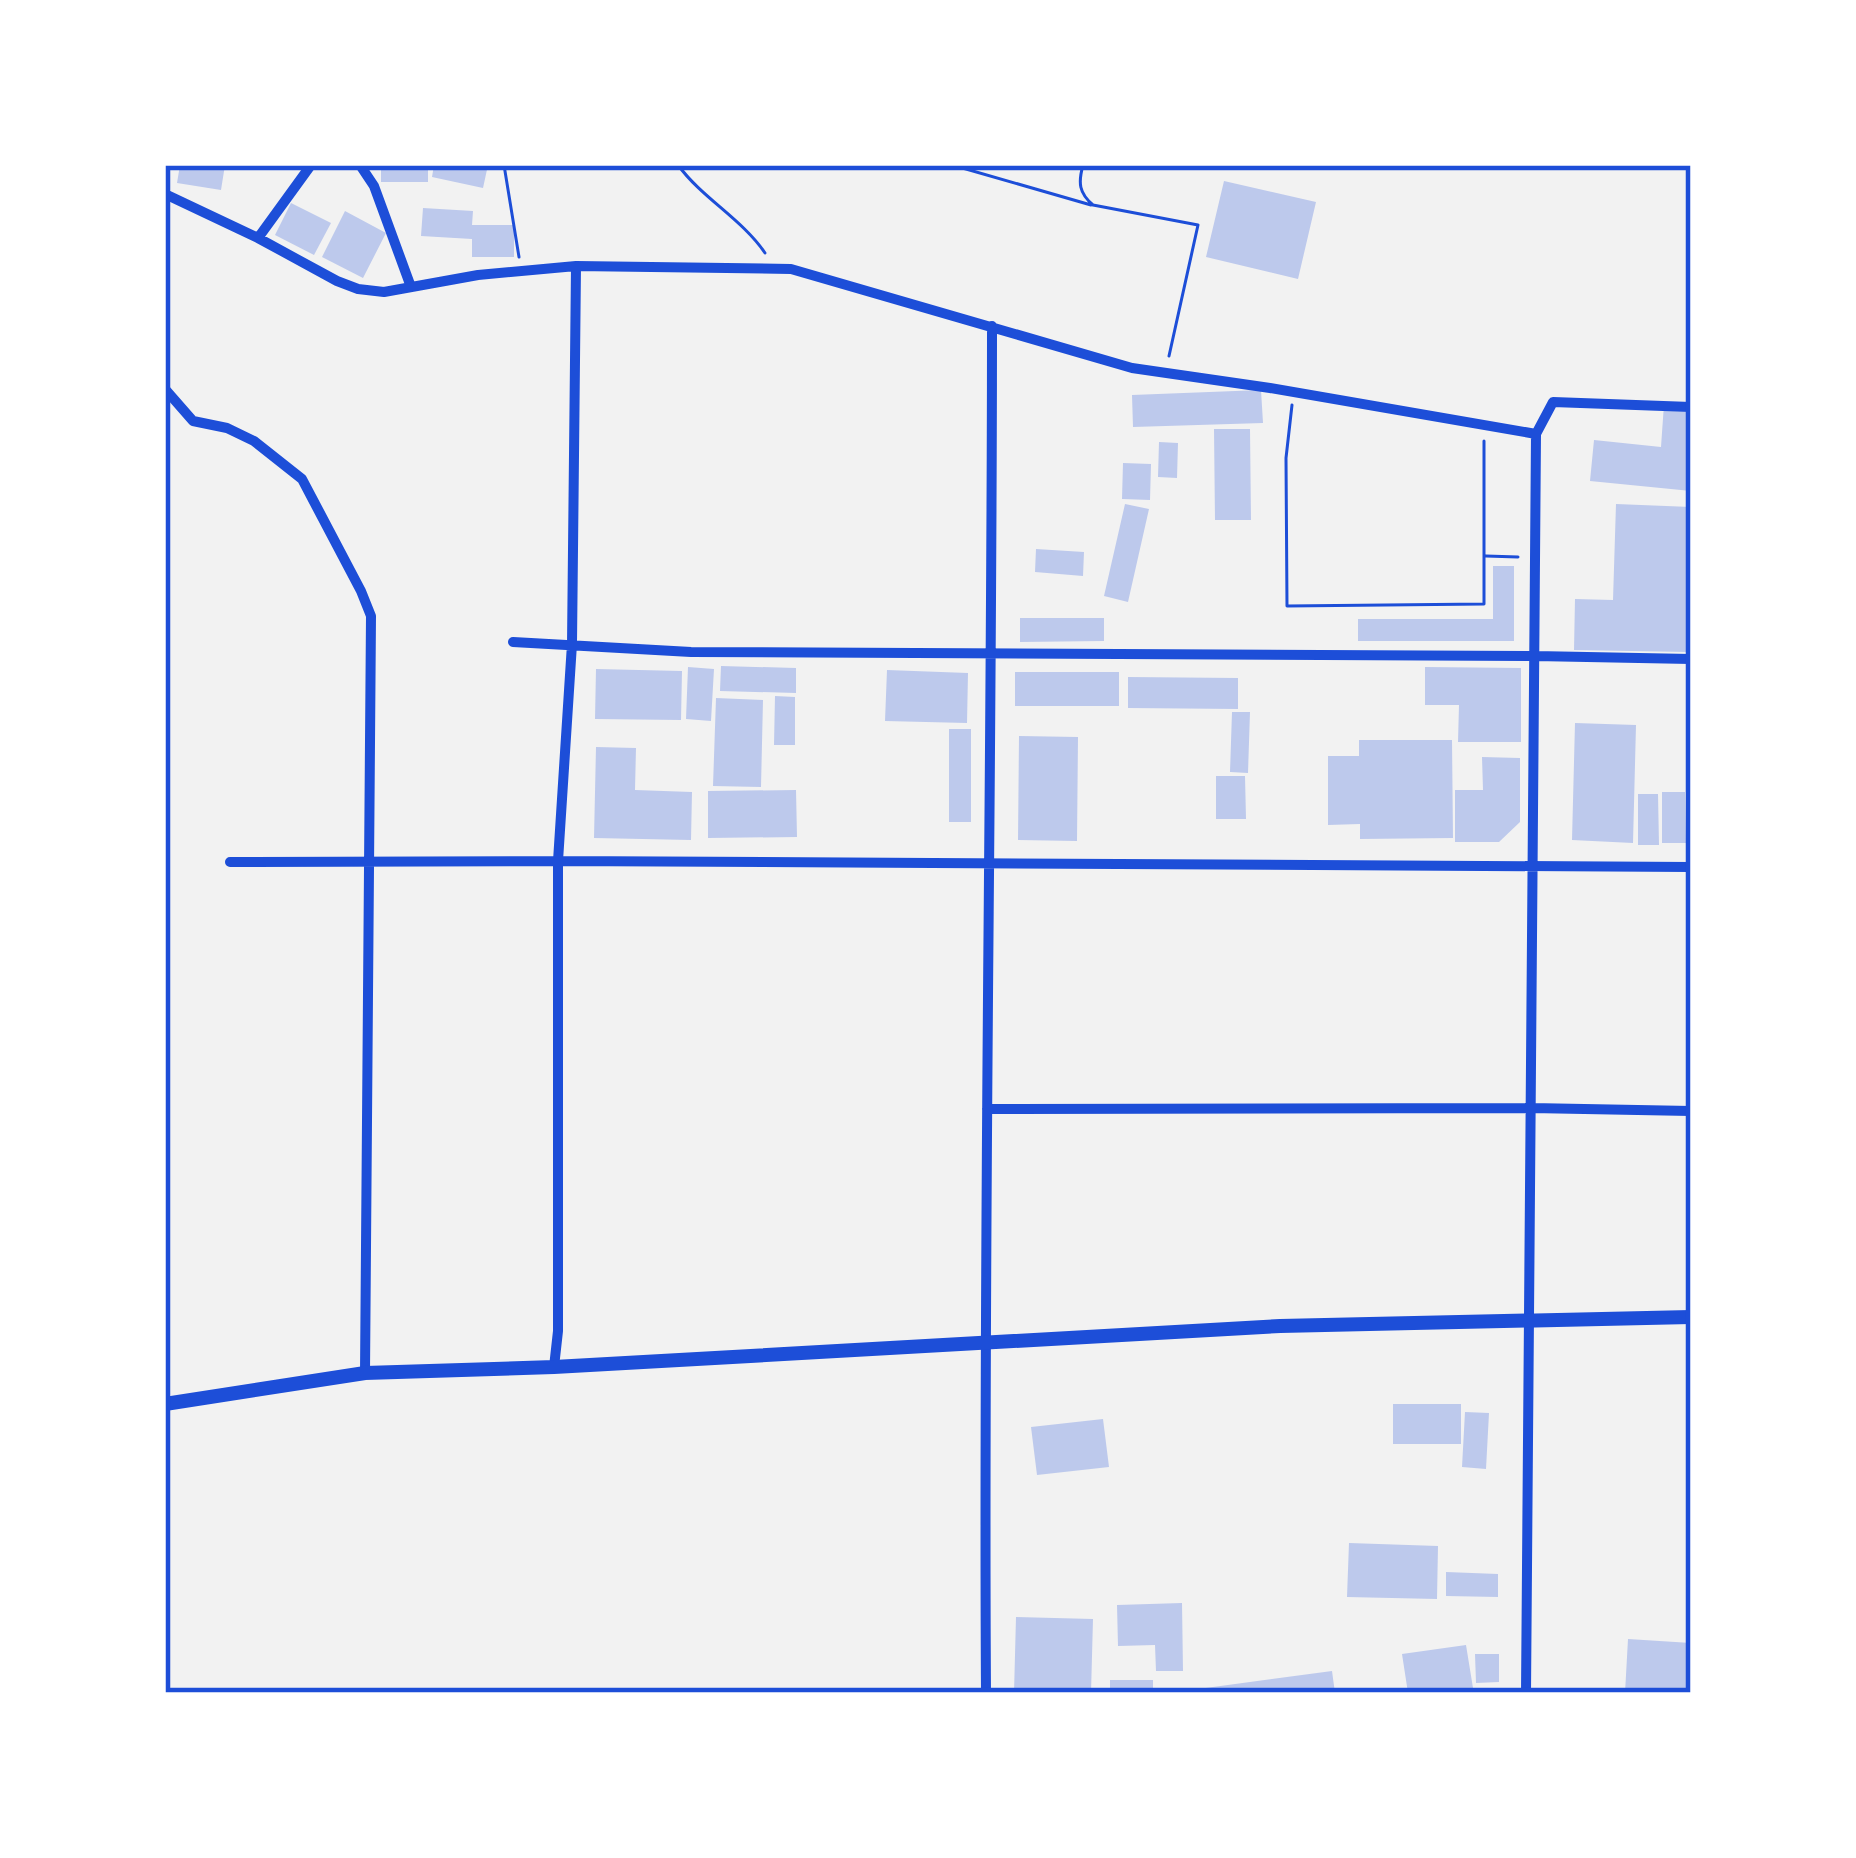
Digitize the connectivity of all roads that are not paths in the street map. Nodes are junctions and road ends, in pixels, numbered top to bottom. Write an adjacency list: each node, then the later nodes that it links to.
1 (311, 165): 4 (street)
2 (360, 165): 6 (street)
3 (165, 194): 4 (street)
4 (258, 238): 6 (street)
5 (576, 266): 6 (street); 7 (street); 12 (street)
6 (411, 287)
7 (992, 326): 10 (street); 13 (street)
8 (165, 389): 16 (street)
9 (1691, 407): 10 (street)
10 (1536, 434): 14 (street)
11 (512, 642): 12 (street)
12 (572, 644): 13 (street); 17 (street)
13 (992, 653): 14 (street); 19 (street)
14 (1534, 656): 15 (street); 20 (street)
15 (1691, 659)
16 (370, 860): 17 (street); 18 (street); 29 (street)
17 (558, 861): 19 (street); 28 (street)
18 (230, 862)
19 (990, 864): 20 (street); 23 (street)
20 (1533, 866): 21 (street); 22 (street)
21 (1691, 868)
22 (1531, 1108): 23 (street); 24 (street); 26 (street)
23 (987, 1109): 27 (street)
24 (1691, 1111)
25 (1691, 1317): 26 (street)
26 (1530, 1320): 27 (street); 32 (street)
27 (984, 1342): 28 (street); 31 (street)
28 (554, 1366): 29 (street)
29 (365, 1373): 30 (street)
30 (165, 1404)
31 (986, 1693)
32 (1526, 1693)

